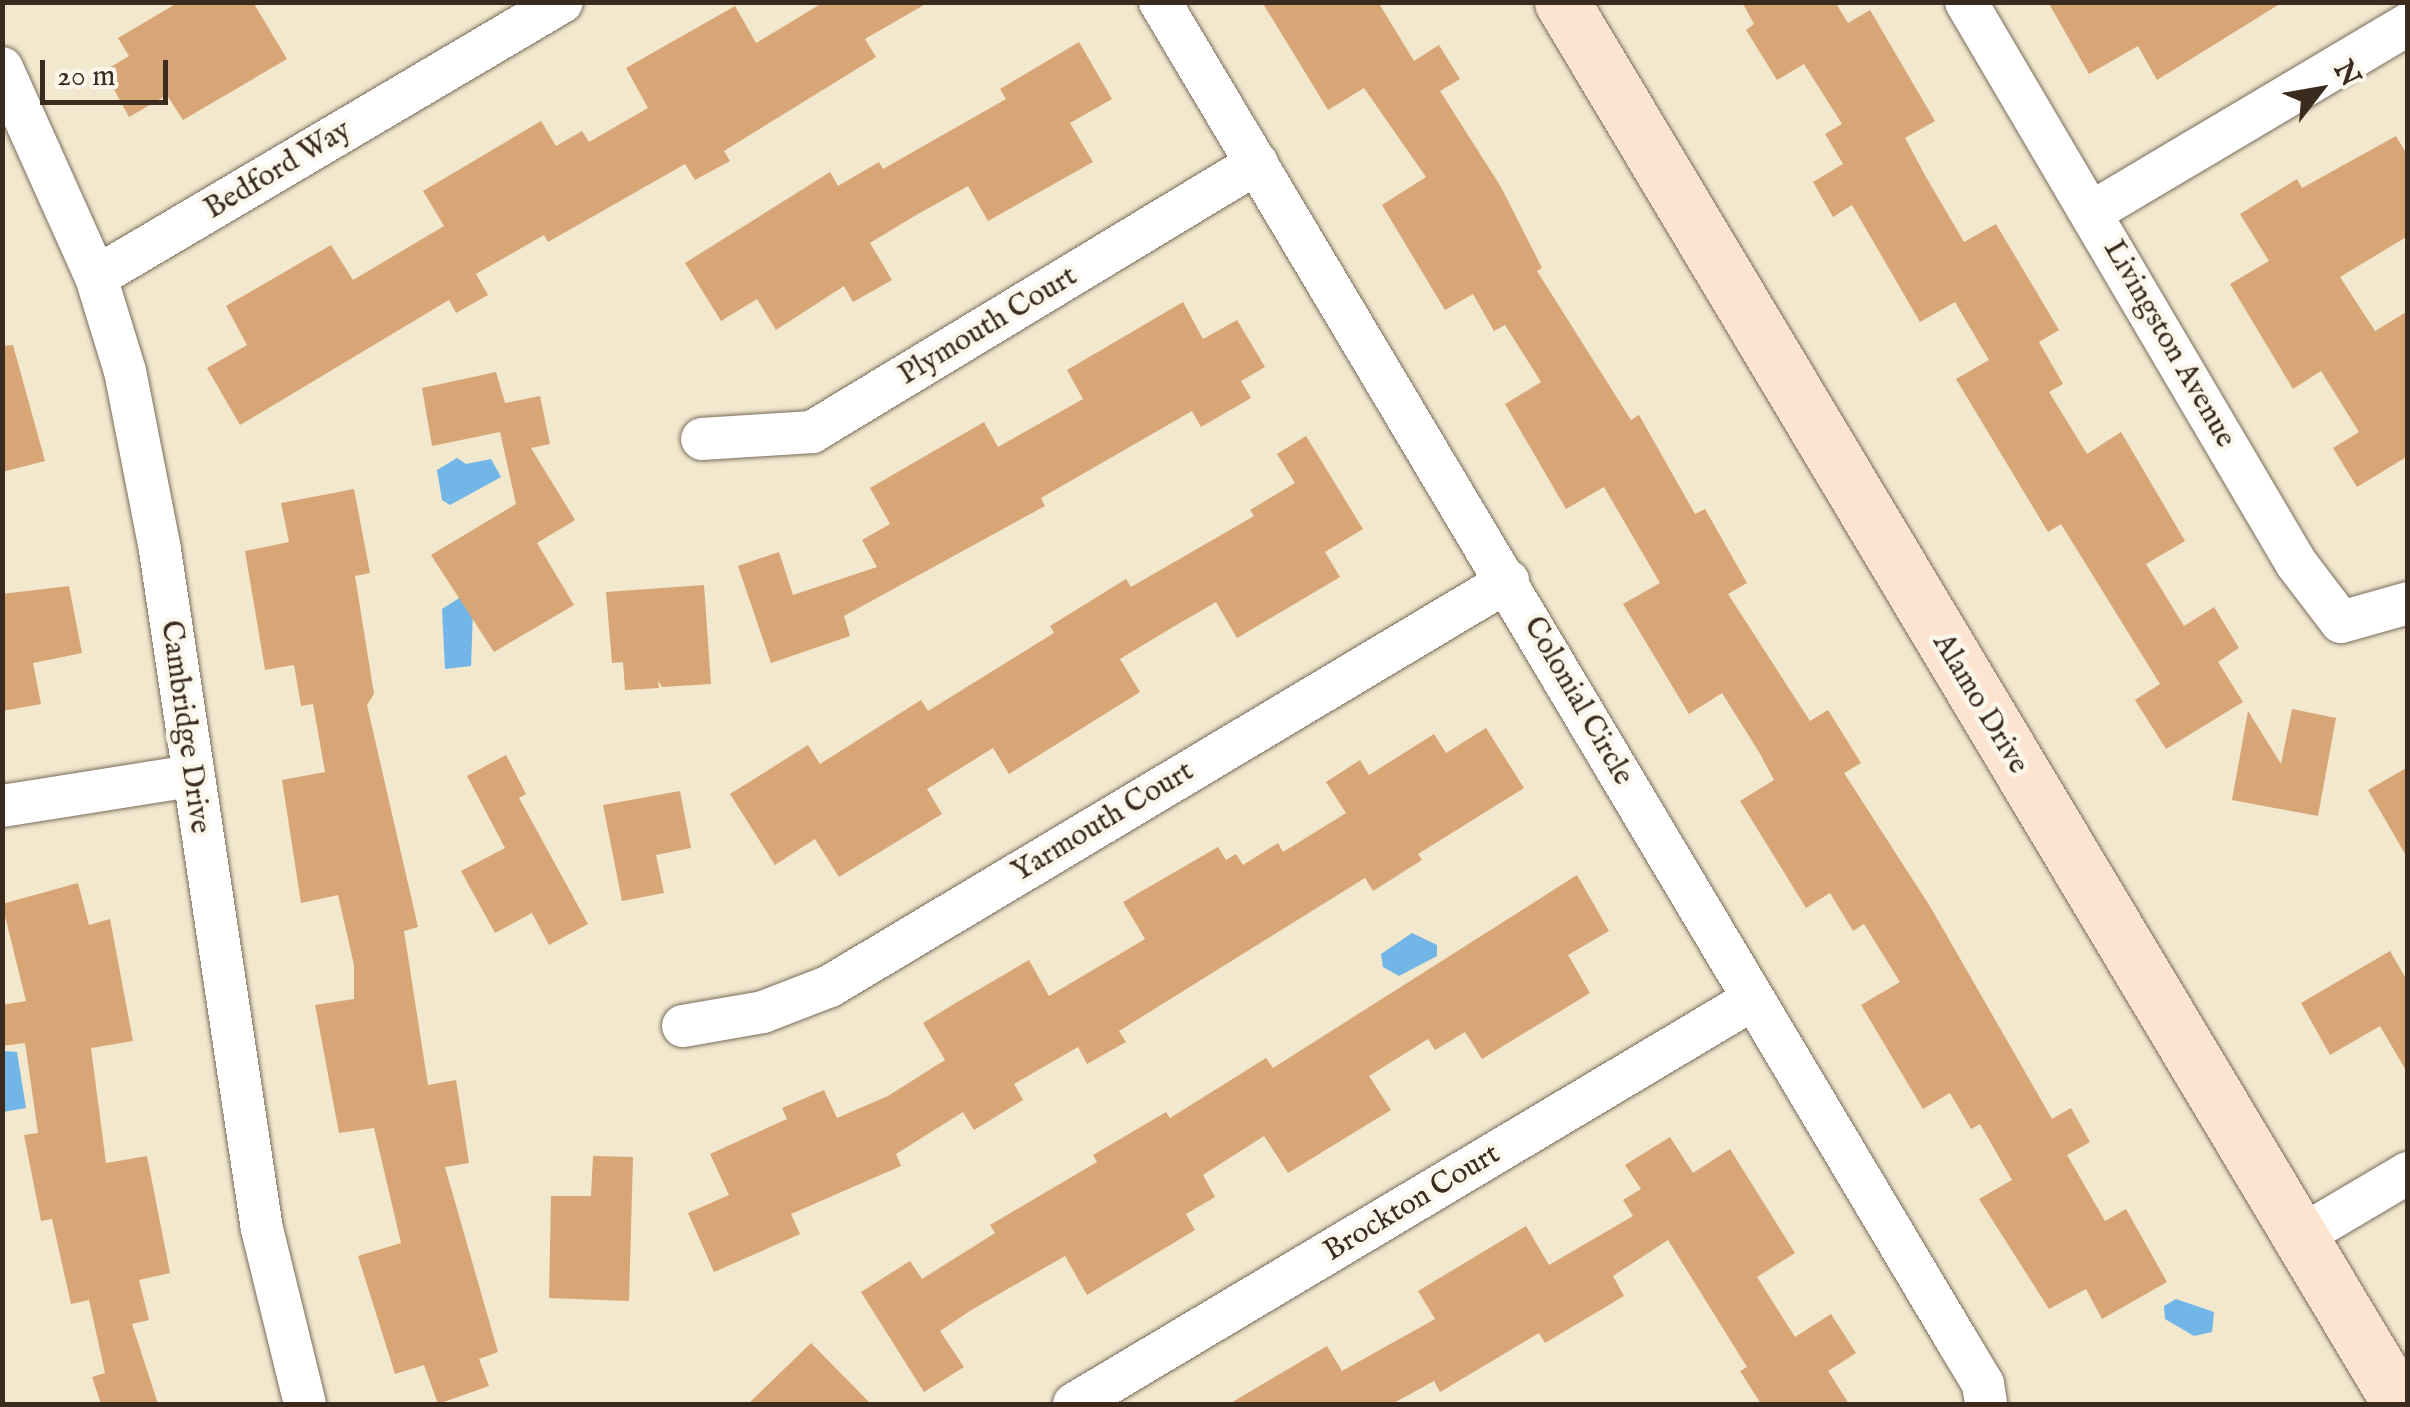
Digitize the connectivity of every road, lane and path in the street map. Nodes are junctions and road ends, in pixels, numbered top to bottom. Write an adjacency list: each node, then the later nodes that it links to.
1 (562, 2): 9 (street, Bedford Way)
2 (1160, 2): 7 (street, Colonial Circle)
3 (1562, 2): 18 (main road, Alamo Drive)
4 (1966, 2): 8 (street, Livingston Avenue)
5 (2408, 24): 8 (street)
6 (2, 68): 9 (street, Cambridge Drive)
7 (1257, 163): 10 (street, Plymouth Court); 11 (street, Colonial Circle)
8 (2092, 212): 12 (street, Livingston Avenue)
9 (96, 277): 13 (street, Cambridge Drive)
10 (702, 439)
11 (1508, 580): 15 (street, Colonial Circle); 16 (street, Yarmouth Court)
12 (2408, 603)
13 (191, 776): 14 (street); 19 (street, Cambridge Drive)
14 (2, 806)
15 (1750, 1001): 20 (street, Brockton Court); 21 (street, Colonial Circle)
16 (683, 1026)
17 (2408, 1173): 18 (street)
18 (2298, 1238): 22 (main road, Alamo Drive)
19 (305, 1404)
20 (1074, 1404)
21 (1986, 1404)
22 (2400, 1404)

